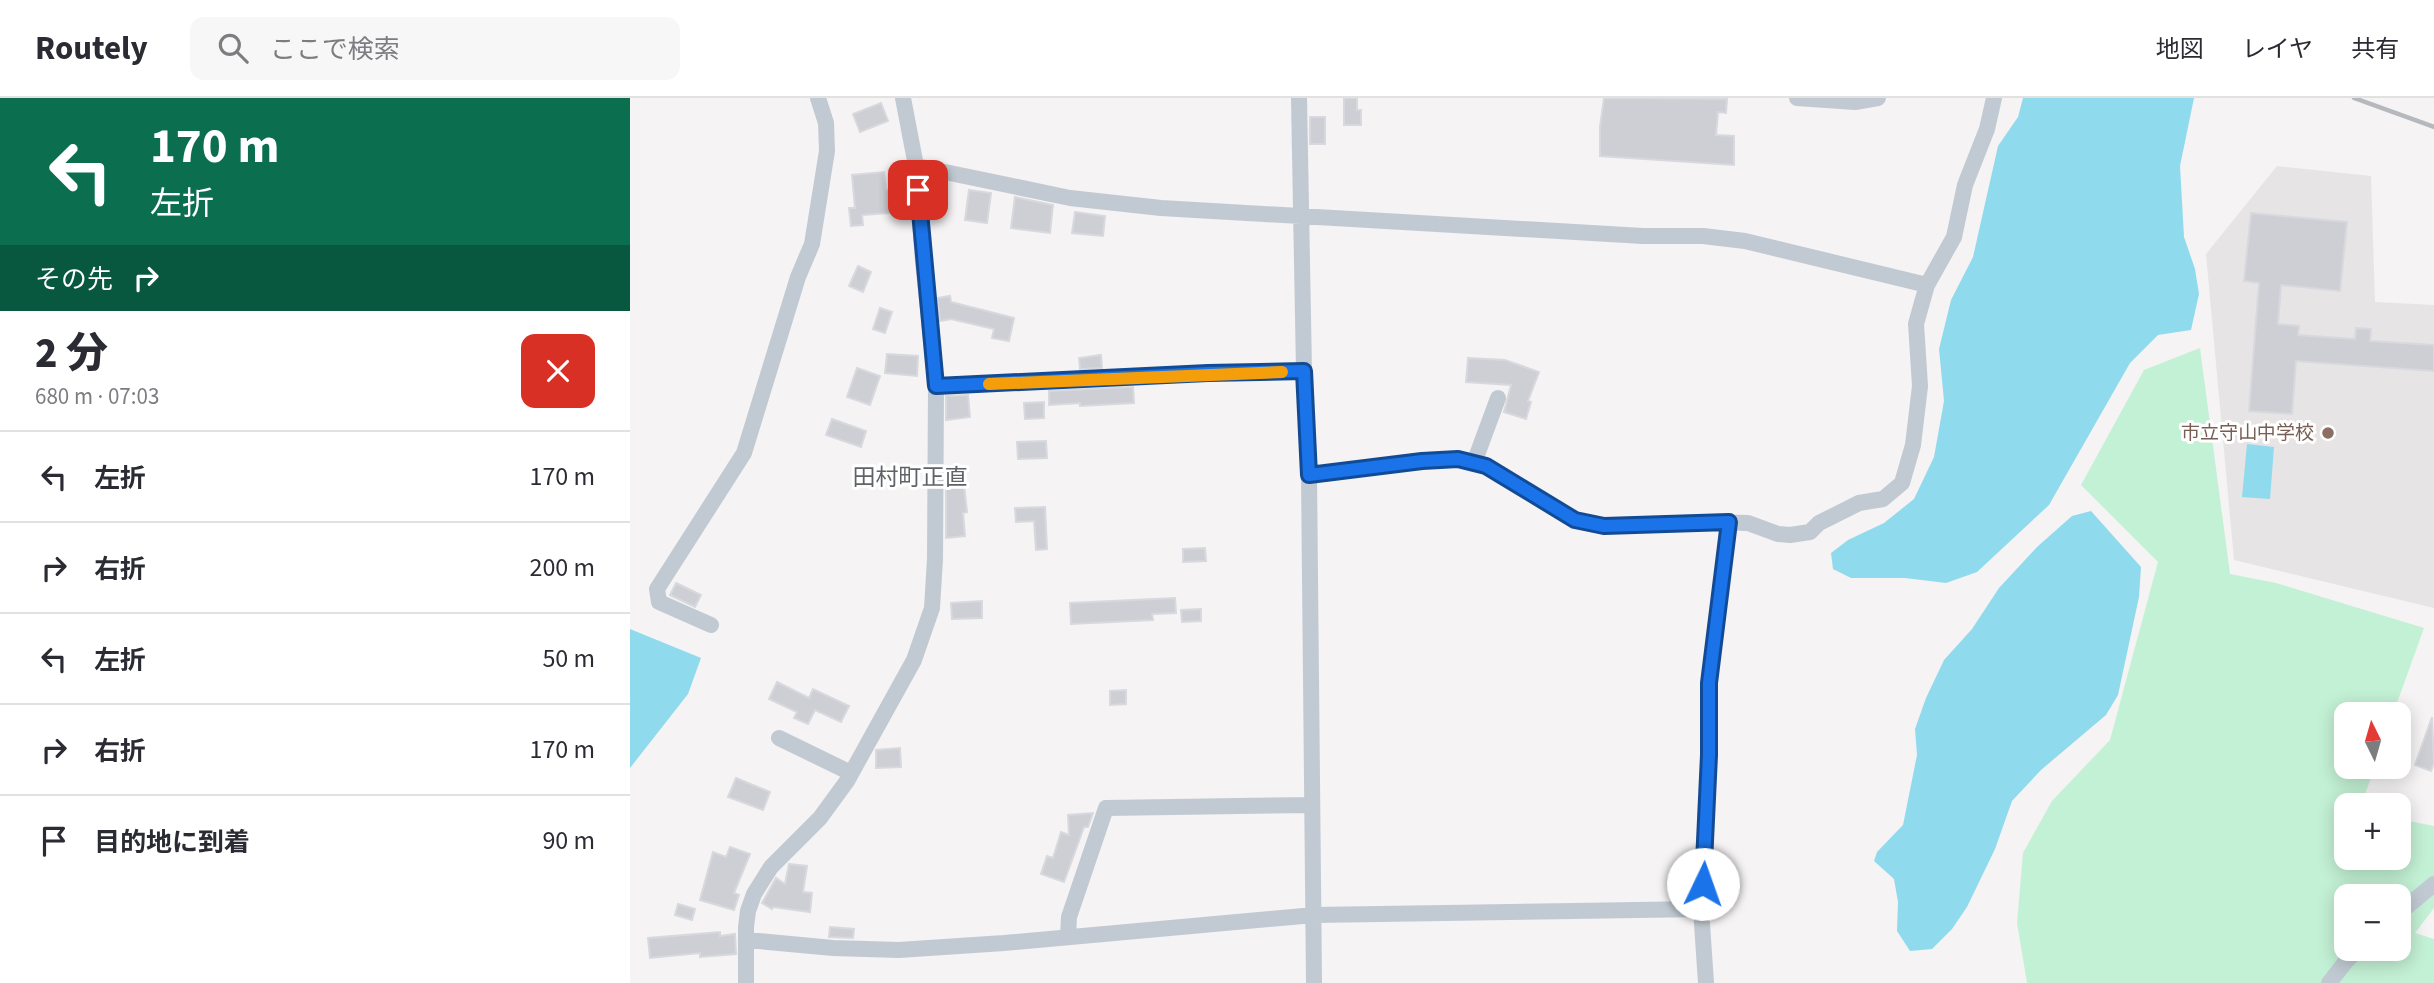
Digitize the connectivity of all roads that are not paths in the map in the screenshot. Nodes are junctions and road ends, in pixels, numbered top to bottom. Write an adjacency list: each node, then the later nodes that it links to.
1 (818, 98): 16 (street)
2 (903, 98): 7 (street)
3 (1299, 98): 8 (street)
4 (1797, 98): 5 (street)
5 (1878, 98)
6 (1994, 98): 9 (street)
7 (916, 166): 8 (street); 11 (street)
8 (1302, 215): 9 (street); 10 (street)
9 (1927, 285): 15 (street)
10 (1304, 371): 11 (street); 14 (street)
11 (936, 386): 18 (street)
12 (1498, 398): 13 (street)
13 (1474, 463): 14 (street); 15 (street)
14 (1309, 475): 19 (street)
15 (1729, 522): 22 (street)
16 (711, 625)
17 (779, 738): 18 (street)
18 (851, 773): 25 (street)
19 (1312, 805): 23 (street); 24 (street)
20 (2434, 884): 21 (street)
21 (2411, 904)
22 (1701, 909): 23 (street); 29 (street)
23 (1314, 915): 24 (street); 28 (street)
24 (1068, 936): 25 (street)
25 (747, 940): 27 (street)
26 (2346, 961): 30 (street)
27 (746, 983)
28 (1314, 983)
29 (1706, 983)
30 (2329, 983)

